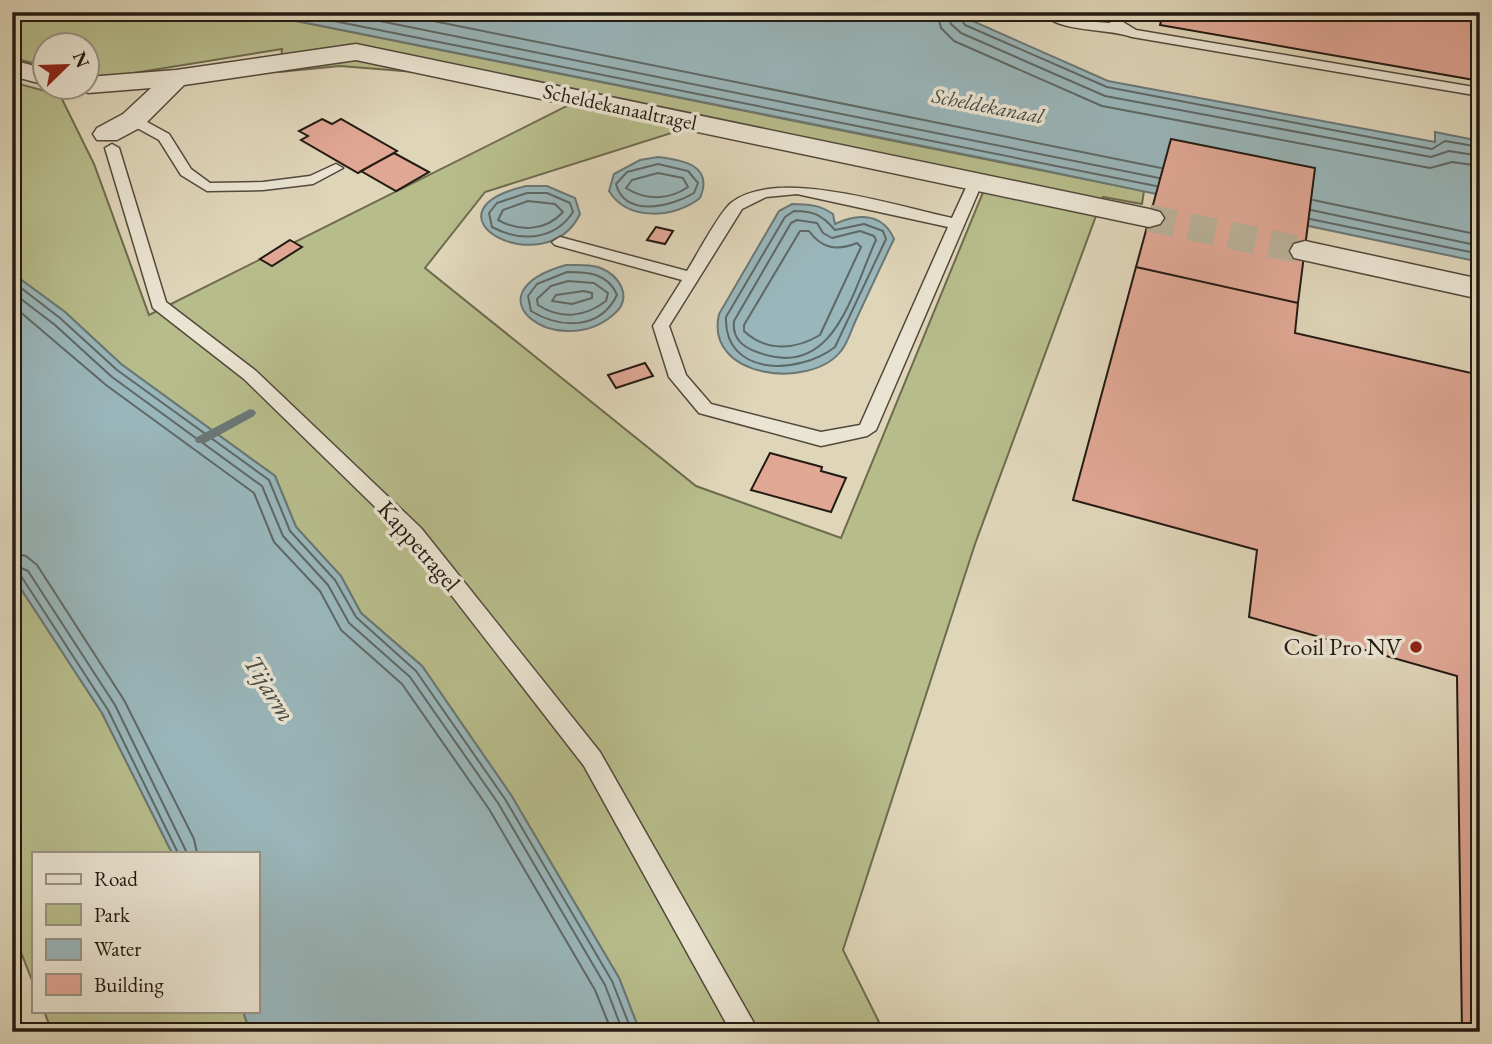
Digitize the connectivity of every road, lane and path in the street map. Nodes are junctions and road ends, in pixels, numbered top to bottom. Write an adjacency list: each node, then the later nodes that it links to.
1 (1045, 12): 3 (lane)
2 (1120, 12): 3 (lane)
3 (1123, 28): 8 (lane)
4 (12, 68): 5 (street)
5 (32, 73)
6 (176, 78): 7 (street, Scheldekanaaltragel); 10 (street); 13 (street, Scheldekanaaltragel)
7 (102, 84)
8 (1480, 92)
9 (88, 102): 11 (street, Kappetragel)
10 (133, 120): 11 (street); 12 (lane)
11 (110, 141): 20 (lane, Kappetragel)
12 (336, 168)
13 (976, 181): 14 (street, Scheldekanaaltragel); 15 (lane)
14 (1149, 218)
15 (957, 224): 18 (lane); 18 (lane)
16 (560, 242): 18 (lane)
17 (1305, 251): 19 (street)
18 (691, 277)
19 (1480, 289)
20 (746, 1032)

